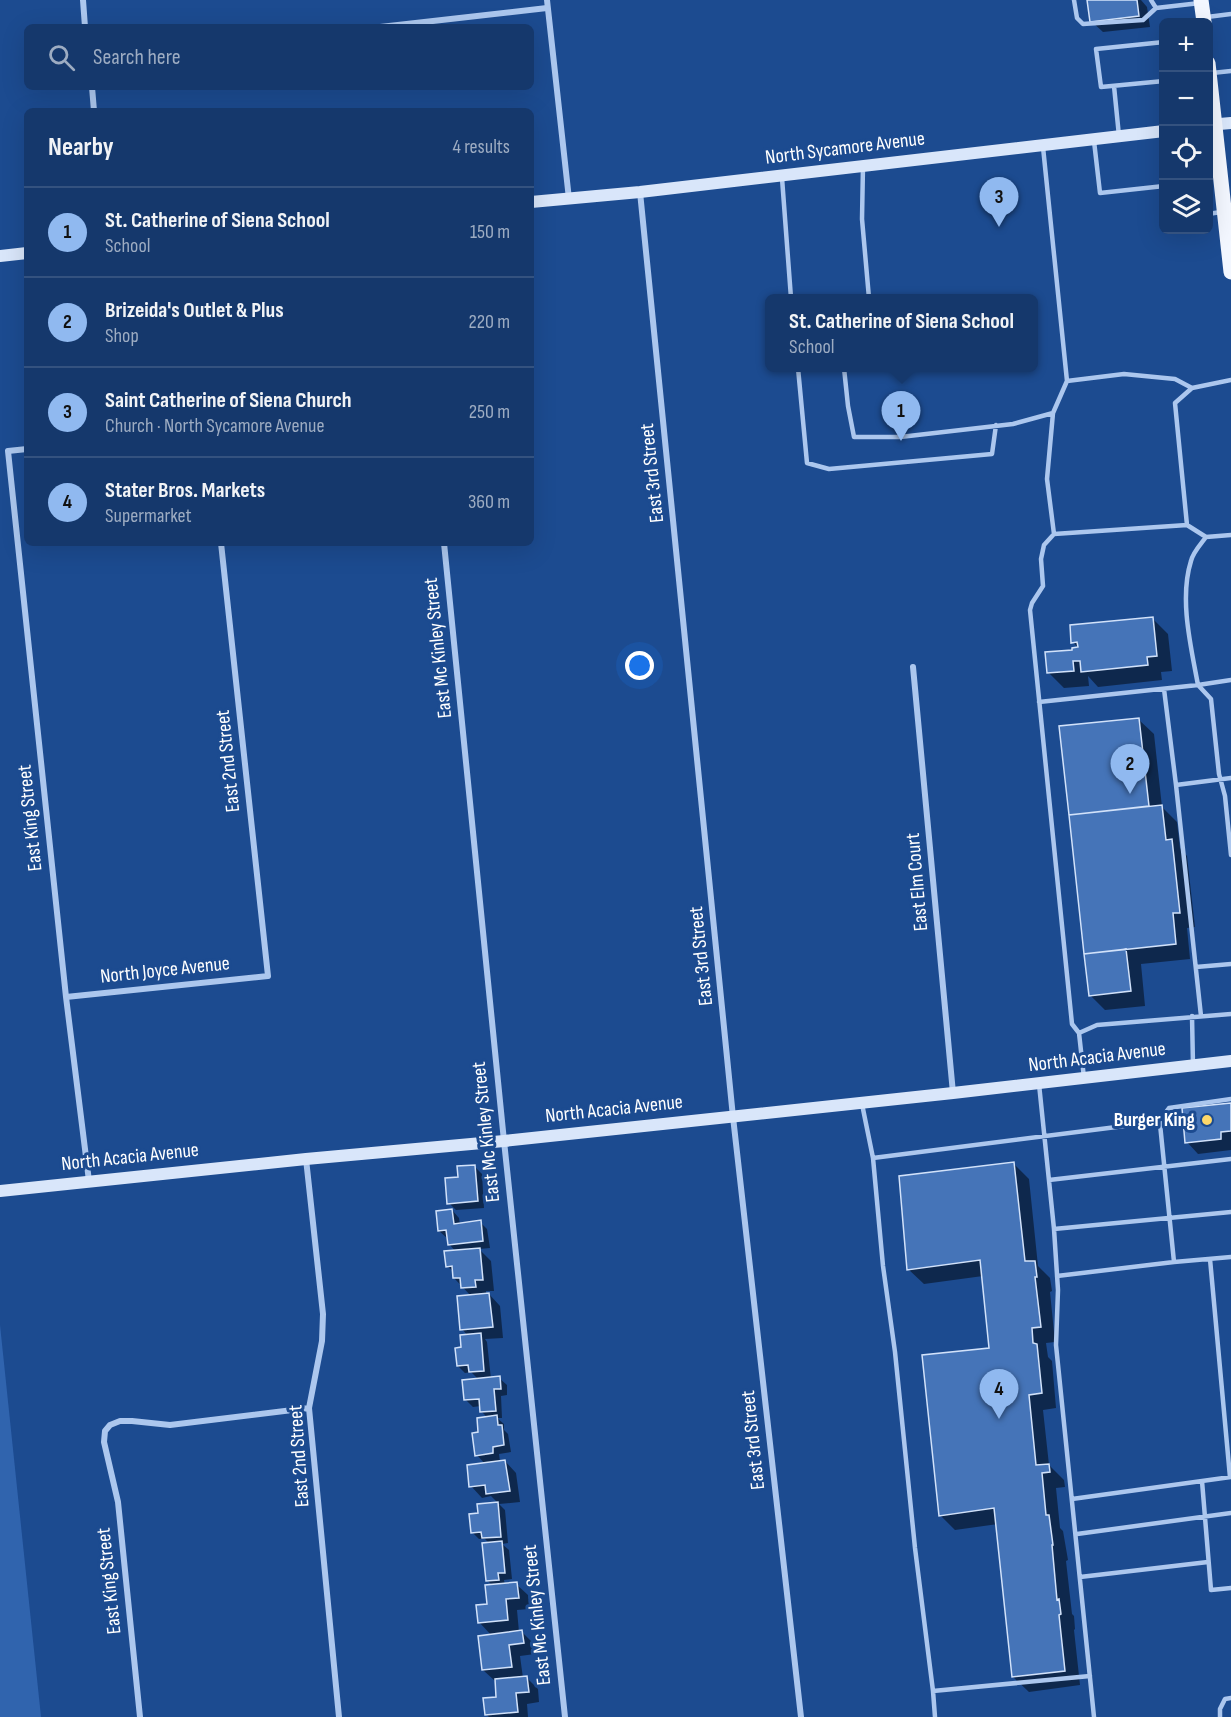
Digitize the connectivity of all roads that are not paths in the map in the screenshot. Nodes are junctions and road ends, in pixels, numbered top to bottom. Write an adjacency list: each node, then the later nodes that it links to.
1 (83, 0): 9 (street)
2 (547, 0): 5 (street)
3 (1074, 0): 6 (lane)
4 (1151, 0): 6 (lane)
5 (548, 8): 10 (street); 29 (street)
6 (1156, 8): 7 (lane)
7 (1203, 10): 8 (lane)
8 (1231, 14)
9 (85, 24)
10 (407, 24)
11 (1159, 43): 15 (lane)
12 (1231, 71): 13 (lane)
13 (1213, 72)
14 (1159, 82): 15 (lane)
15 (1114, 86): 22 (lane)
16 (92, 90): 17 (street)
17 (94, 108)
18 (1231, 123): 19 (street)
19 (1213, 125)
20 (1212, 126): 31 (main road)
21 (1159, 131): 22 (street, North Sycamore Avenue)
22 (1119, 136): 23 (street, North Sycamore Avenue)
23 (1094, 139): 24 (street, North Sycamore Avenue); 27 (lane)
24 (1043, 144): 25 (street, North Sycamore Avenue); 42 (lane)
25 (863, 166): 26 (street, North Sycamore Avenue); 38 (lane)
26 (782, 175): 28 (street, North Sycamore Avenue); 37 (lane)
27 (1159, 187)
28 (640, 192): 29 (street, North Sycamore Avenue); 77 (street, East 3rd Street)
29 (569, 199): 30 (street, North Sycamore Avenue)
30 (534, 202)
31 (1228, 211): 32 (lane); 33 (main road)
32 (1213, 213)
33 (1230, 245): 36 (main road)
34 (24, 253): 35 (street)
35 (0, 256)
36 (1231, 272)
37 (791, 294)
38 (869, 294)
39 (798, 372): 45 (lane)
40 (844, 372): 45 (lane)
41 (1231, 380): 43 (lane)
42 (1067, 381): 43 (lane); 44 (lane)
43 (1192, 388): 47 (lane)
44 (1053, 413): 45 (lane); 48 (lane)
45 (996, 425)
46 (24, 449): 65 (street, East King Street)
47 (1187, 525): 48 (lane); 50 (lane)
48 (1054, 534): 57 (lane)
49 (1231, 535): 50 (lane)
50 (1206, 537): 55 (lane)
51 (221, 546): 64 (street, East 2nd Street)
52 (444, 546): 80 (street, East Mc Kinley Street)
53 (914, 667): 74 (street, East Elm Court)
54 (1231, 680): 55 (lane)
55 (1198, 685): 56 (lane); 59 (lane)
56 (1164, 689): 57 (lane); 60 (lane)
57 (1039, 702): 69 (lane)
58 (1231, 778): 59 (lane)
59 (1220, 780): 60 (lane); 61 (lane)
60 (1176, 785): 63 (lane)
61 (1231, 855)
62 (1231, 964): 63 (lane)
63 (1197, 967): 67 (lane)
64 (268, 976): 65 (street, North Joyce Avenue)
65 (66, 997): 86 (street, East King Street)
66 (1231, 1014): 67 (lane)
67 (1201, 1016): 68 (lane)
68 (1192, 1017): 69 (lane); 71 (lane)
69 (1080, 1033): 72 (lane)
70 (1231, 1061): 71 (street, North Acacia Avenue)
71 (1193, 1066): 72 (street, North Acacia Avenue)
72 (1084, 1078): 73 (street, North Acacia Avenue)
73 (1040, 1083): 74 (street, North Acacia Avenue); 79 (lane)
74 (953, 1094): 76 (street, North Acacia Avenue)
75 (1231, 1099): 78 (lane)
76 (862, 1103): 77 (street, North Acacia Avenue); 81 (lane)
77 (734, 1116): 80 (street, North Acacia Avenue); 111 (street, East 3rd Street)
78 (1160, 1124): 79 (lane); 84 (lane)
79 (1044, 1136): 81 (lane); 85 (lane)
80 (504, 1141): 82 (street, North Acacia Avenue); 110 (street, East Mc Kinley Street)
81 (873, 1158): 106 (lane)
82 (306, 1159): 86 (street, North Acacia Avenue); 95 (street, East 2nd Street)
83 (1231, 1159): 84 (lane)
84 (1165, 1166): 85 (lane); 89 (lane)
85 (1049, 1180): 90 (lane)
86 (89, 1181): 87 (street, North Acacia Avenue)
87 (0, 1191)
88 (1231, 1212): 89 (lane)
89 (1170, 1217): 90 (lane); 93 (lane)
90 (1054, 1228): 94 (lane)
91 (1231, 1257): 92 (lane)
92 (1210, 1259): 93 (lane); 96 (lane)
93 (1174, 1262): 94 (lane)
94 (1057, 1276): 98 (lane)
95 (309, 1408): 108 (street, East King Street); 109 (street, East 2nd Street)
96 (1231, 1477): 97 (lane)
97 (1202, 1481): 98 (lane); 100 (lane)
98 (1072, 1499): 101 (lane)
99 (1231, 1513): 100 (lane)
100 (1204, 1517): 101 (lane); 102 (lane)
101 (1077, 1534): 103 (lane)
102 (1208, 1562): 103 (lane); 104 (lane)
103 (1080, 1577): 105 (lane)
104 (1231, 1588)
105 (1090, 1676): 106 (lane); 113 (lane)
106 (933, 1691): 112 (lane)
107 (1231, 1698): 114 (lane)
108 (140, 1717)
109 (339, 1717)
110 (565, 1717)
111 (801, 1717)
112 (935, 1717)
113 (1094, 1717)
114 (1220, 1717)

